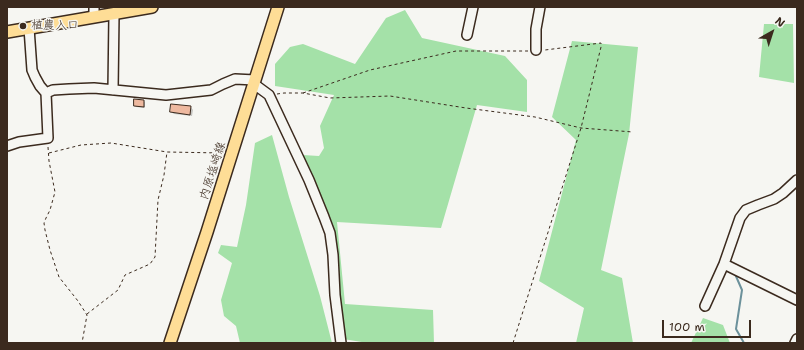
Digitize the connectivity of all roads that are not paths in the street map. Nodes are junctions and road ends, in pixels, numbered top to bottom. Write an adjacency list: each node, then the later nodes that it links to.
1 (152, 7): 6 (main road)
2 (278, 7): 11 (main road, 内原塩崎線)
3 (473, 7): 9 (street)
4 (540, 7): 10 (street)
5 (94, 12): 6 (main road); 7 (main road)
6 (114, 14): 12 (street)
7 (28, 28): 8 (main road); 13 (street)
8 (7, 32)
9 (466, 35)
10 (536, 50)
11 (254, 82): 12 (street); 20 (main road, 内原塩崎線); 21 (street)
12 (113, 90): 13 (street)
13 (46, 93): 14 (street)
14 (7, 146)
15 (797, 180): 16 (street)
16 (724, 264): 17 (street); 18 (street)
17 (797, 300)
18 (704, 306)
19 (797, 339): 22 (street)
20 (170, 343)
21 (342, 343)
22 (794, 343)

